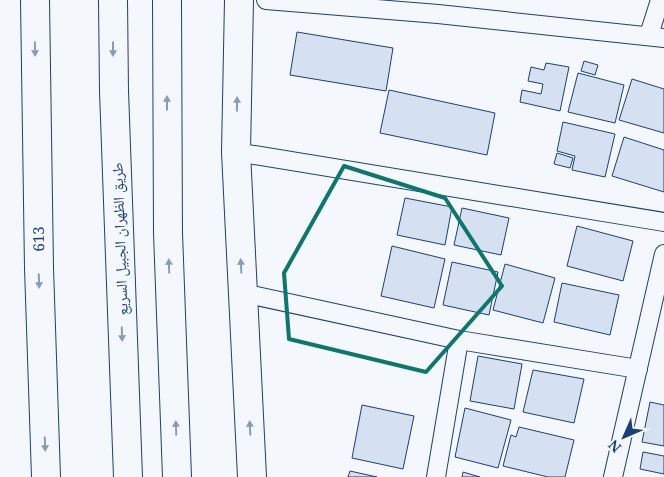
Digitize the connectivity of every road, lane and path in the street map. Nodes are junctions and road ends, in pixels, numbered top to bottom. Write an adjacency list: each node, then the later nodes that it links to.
1 (35, 0): 15 (main road, 613, one-way to 15)
2 (113, 0): 16 (main road, طريق الظهران الجبيل السريع, one-way to 16)
3 (166, 0): 17 (main road, one-way to 3)
4 (239, 0): 9 (main road, one-way to 4)
5 (266, 0): 7 (street)
6 (660, 0): 8 (street)
7 (438, 7): 8 (street)
8 (656, 37)
9 (236, 152): 10 (street); 12 (main road, one-way to 9)
10 (664, 222)
11 (664, 254): 14 (street)
12 (243, 293): 13 (street); 18 (main road, one-way to 12)
13 (459, 340): 14 (street); 19 (street)
14 (638, 370): 20 (street)
15 (46, 477)
16 (128, 477)
17 (177, 477)
18 (252, 477)
19 (436, 477)
20 (613, 477)

